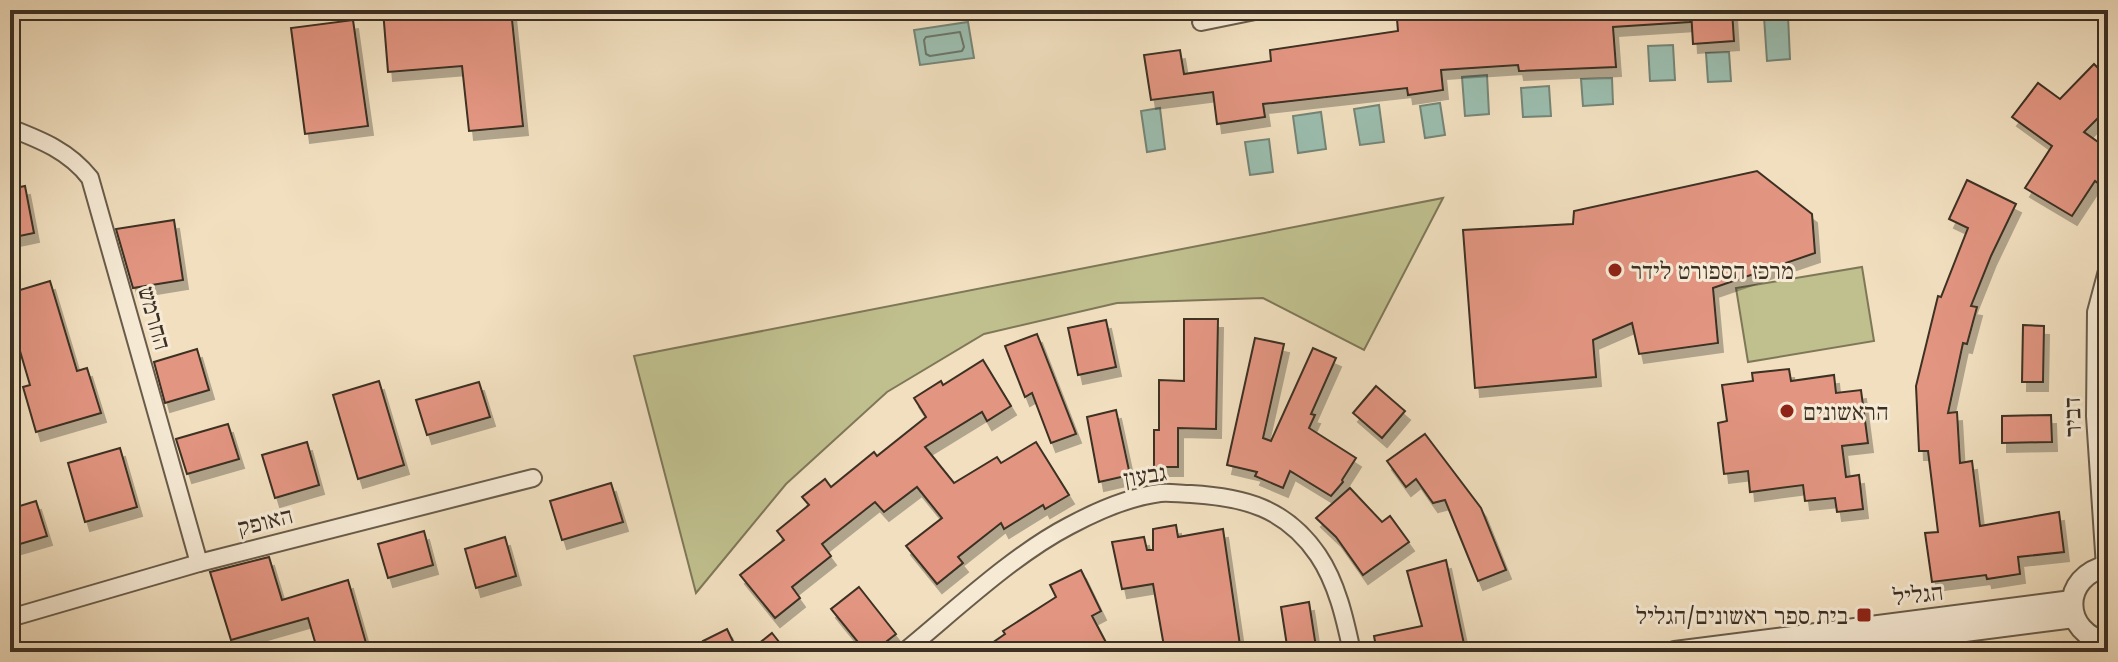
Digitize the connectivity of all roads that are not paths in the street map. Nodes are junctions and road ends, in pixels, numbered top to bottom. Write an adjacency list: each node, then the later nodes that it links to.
1 (1260, 10): 2 (street)
2 (1201, 22)
3 (10, 128): 6 (street, החרמש)
4 (2108, 267): 7 (street, דביר)
5 (533, 478): 6 (street, האופק)
6 (199, 563): 9 (street, האופק)
7 (2106, 566): 8 (street)
8 (2073, 609): 10 (street); 13 (street, הגליל); 14 (street, הגליל)
9 (10, 618)
10 (2108, 643)
11 (904, 652): 12 (street, גבעון)
12 (1352, 652)
13 (1675, 652)
14 (1802, 652)

